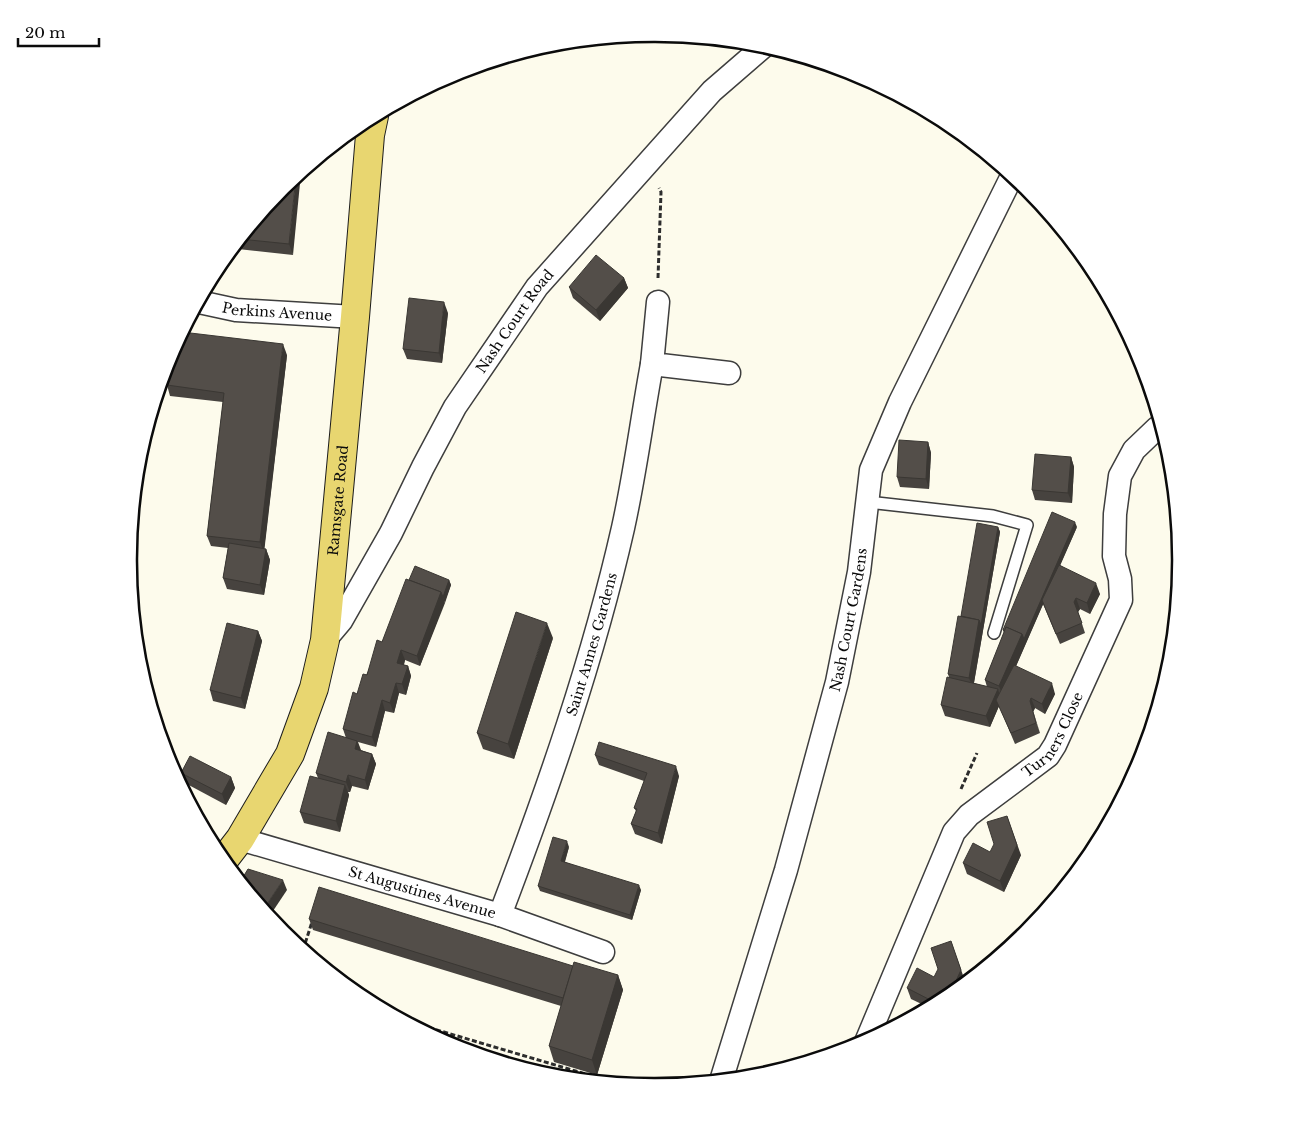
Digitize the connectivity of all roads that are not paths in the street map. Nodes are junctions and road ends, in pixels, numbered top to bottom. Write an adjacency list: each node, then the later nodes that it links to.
1 (757, 52): 12 (street, Nash Court Road)
2 (372, 127): 6 (main road, Ramsgate Road)
3 (1009, 183): 10 (street, Nash Court Gardens)
4 (658, 302): 7 (street, Saint Annes Gardens)
5 (205, 303): 6 (street, Perkins Avenue)
6 (355, 317): 12 (main road, Ramsgate Road)
7 (652, 364): 8 (street); 15 (street, Saint Annes Gardens)
8 (729, 373)
9 (1156, 429): 17 (street, Turners Close)
10 (868, 502): 11 (lane); 18 (street, Nash Court Gardens)
11 (994, 633)
12 (325, 640): 13 (main road, Ramsgate Road)
13 (240, 839): 14 (main road, Ramsgate Road); 15 (street, St Augustines Avenue)
14 (228, 854)
15 (500, 915): 16 (street, St Augustines Avenue)
16 (602, 952)
17 (884, 1024)
18 (723, 1074)

